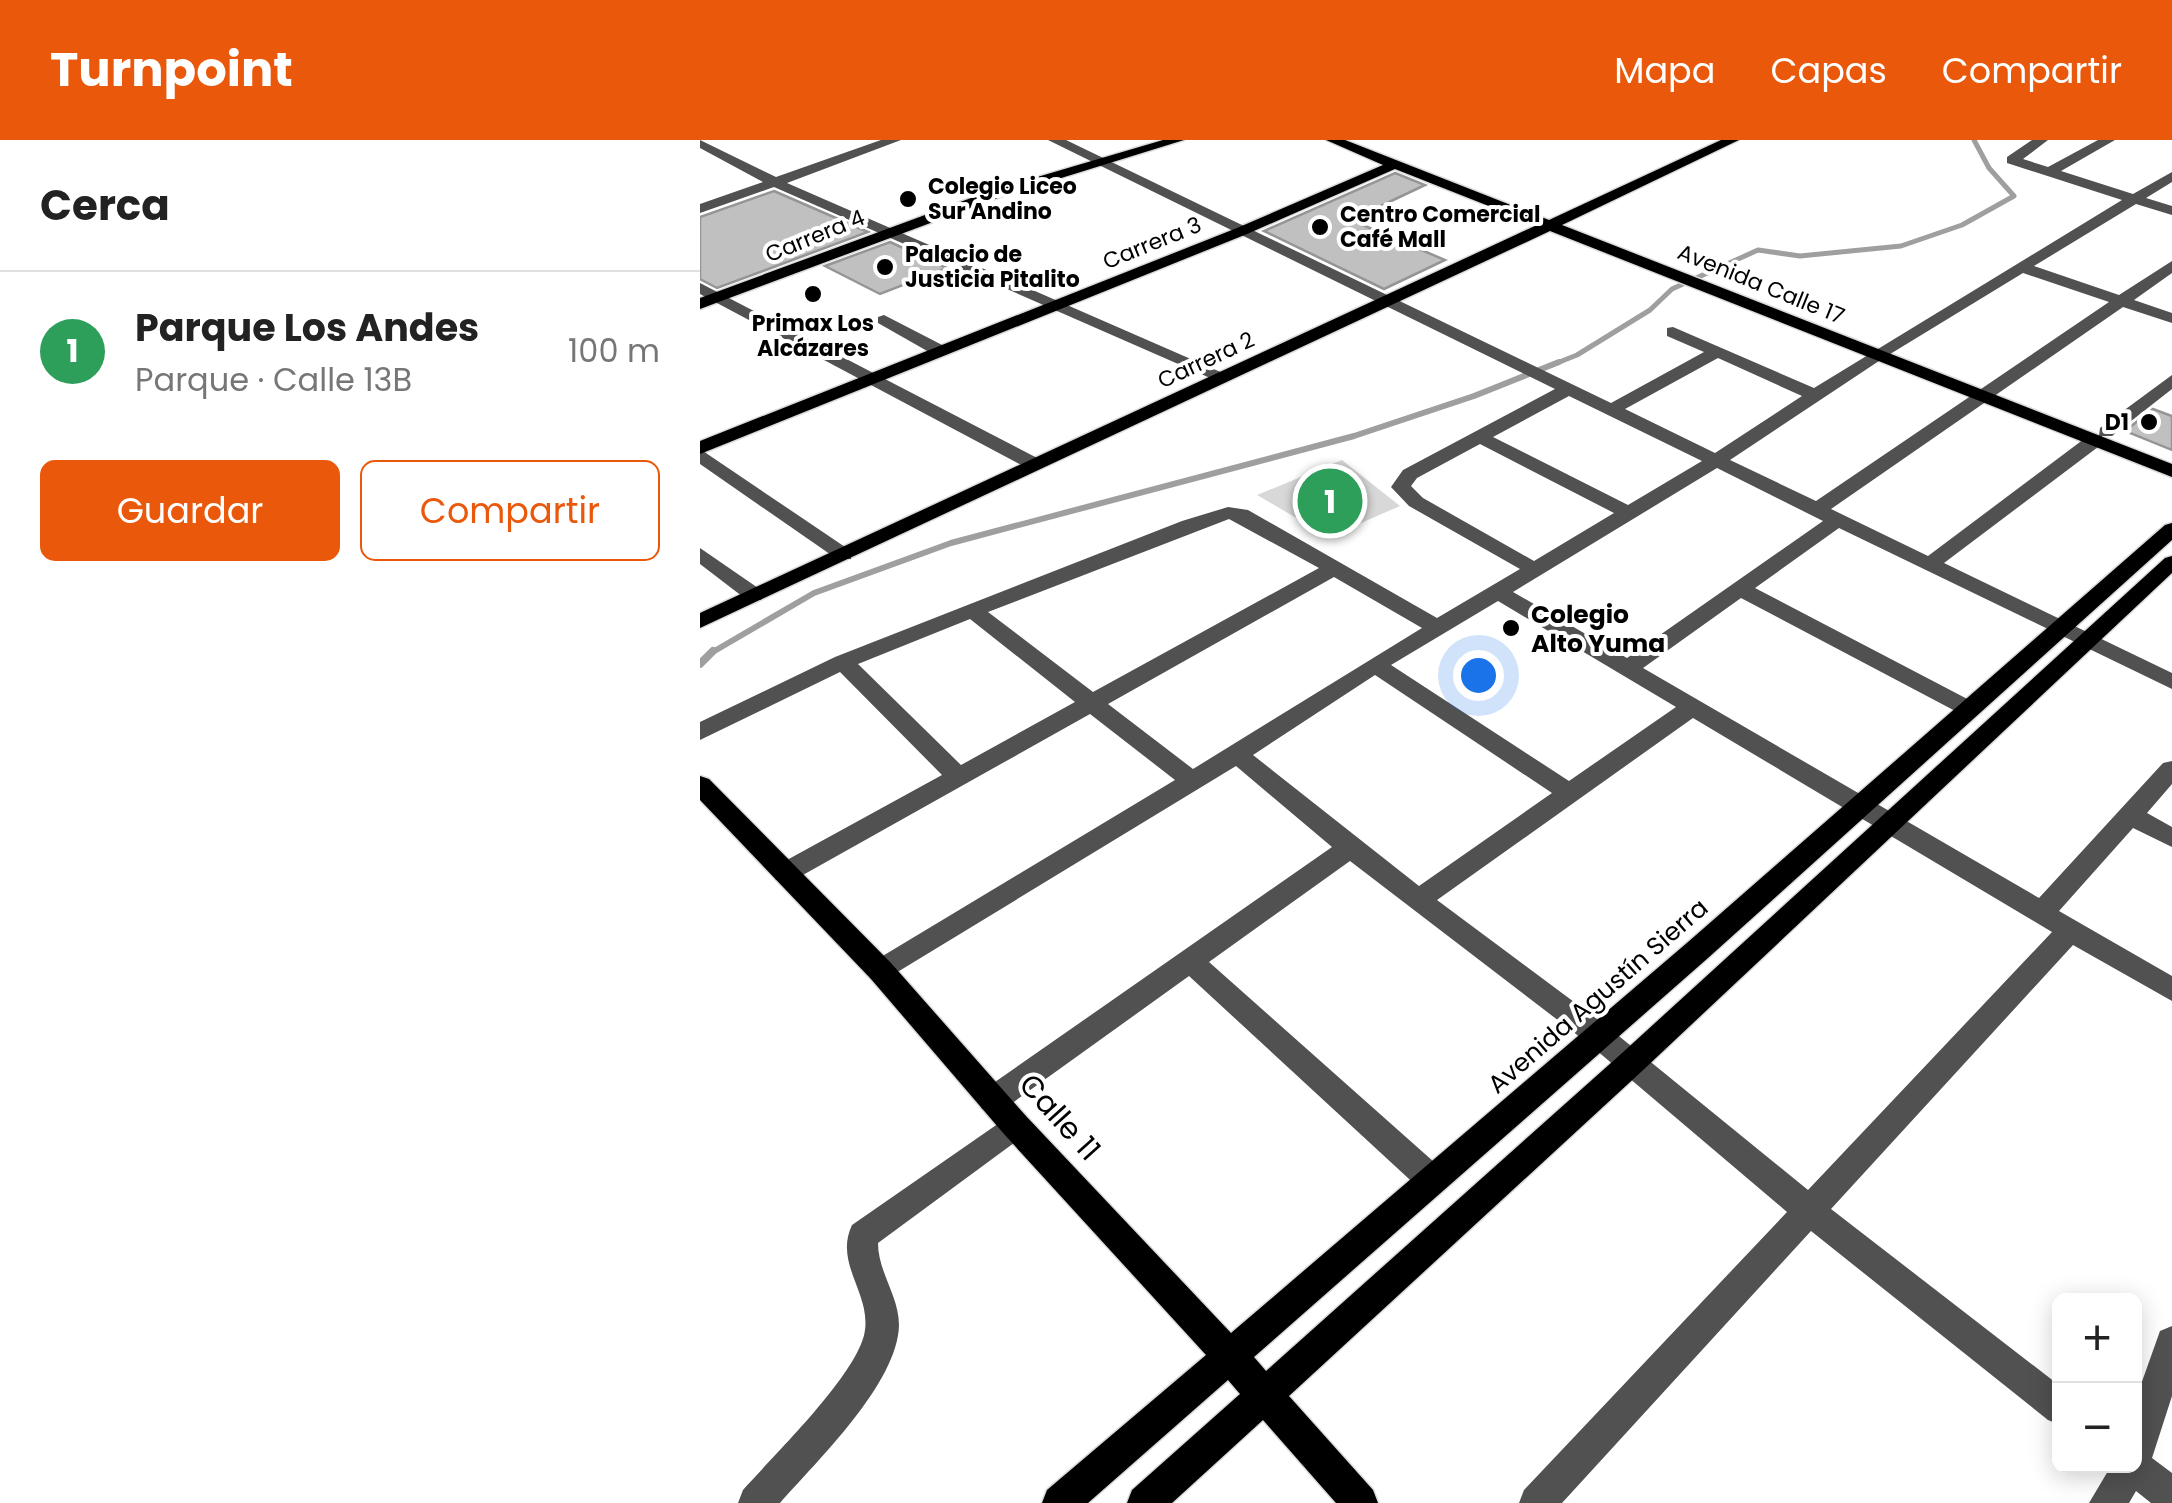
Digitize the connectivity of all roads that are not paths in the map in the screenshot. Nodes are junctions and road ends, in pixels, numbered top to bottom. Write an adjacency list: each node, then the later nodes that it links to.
1 (726, 140): 10 (street)
2 (894, 140): 15 (street)
3 (1056, 140): 11 (street)
4 (1176, 140): 11 (main road, Carrera 4)
5 (1334, 140): 12 (main road, Avenida Calle 17)
6 (1359, 140): 19 (main road, Avenida Calle 17)
7 (1732, 140): 19 (main road, Carrera 2)
8 (2042, 140): 13 (street)
9 (2108, 140): 13 (street)
10 (702, 145): 15 (street)
11 (1098, 163): 20 (main road, Carrera 4); 21 (street)
12 (1396, 164): 19 (main road, Avenida Calle 17); 21 (main road, Carrera 3)
13 (2049, 172): 16 (street)
14 (2172, 176): 16 (street)
15 (776, 183): 17 (street); 20 (street)
16 (2133, 199): 18 (street); 23 (street)
17 (705, 203)
18 (2172, 210)
19 (1558, 221): 26 (main road, Carrera 2); 32 (main road, Avenida Calle 17)
20 (889, 230): 25 (main road, Carrera 4); 28 (street)
21 (1242, 230): 26 (street); 28 (main road, Carrera 3)
22 (2172, 266): 27 (street)
23 (2022, 267): 27 (street); 32 (street)
24 (700, 288): 25 (street)
25 (709, 300): 36 (street)
26 (1391, 300): 35 (main road, Carrera 2); 38 (street)
27 (2123, 300): 29 (street); 39 (street)
28 (1058, 305): 33 (main road, Carrera 3); 35 (street)
29 (2172, 318)
30 (884, 320): 33 (street)
31 (1672, 332): 34 (street)
32 (1885, 350): 39 (main road, Avenida Calle 17); 40 (street)
33 (942, 352): 36 (main road, Carrera 3)
34 (1716, 352): 40 (street); 41 (street)
35 (1223, 377): 47 (main road, Carrera 2)
36 (872, 378): 44 (main road, Carrera 3); 47 (street)
37 (2172, 380): 43 (street)
38 (1567, 390): 41 (street); 42 (street)
39 (1987, 391): 43 (main road, Avenida Calle 17); 49 (street)
40 (1814, 396): 46 (street)
41 (1609, 411): 46 (street)
42 (1478, 436): 50 (street); 58 (street)
43 (2101, 436): 45 (main road, Avenida Calle 17); 48 (main road, Avenida Calle 17); 56 (street)
44 (700, 452): 54 (street)
45 (2172, 457)
46 (1714, 462): 49 (street); 50 (street)
47 (1034, 464): 54 (main road, Carrera 2)
48 (2172, 471)
49 (1816, 510): 51 (street)
50 (1628, 513): 58 (street)
51 (1836, 521): 56 (street); 59 (street)
52 (2172, 529): 65 (main road, Avenida Agustín Sierra)
53 (700, 554): 61 (street)
54 (844, 554): 61 (main road, Carrera 2)
55 (2172, 562): 66 (main road)
56 (1930, 564): 65 (street)
57 (1334, 568): 62 (street); 64 (street); 71 (street)
58 (1534, 568): 60 (street)
59 (1740, 588): 69 (street); 73 (street)
60 (1498, 592): 64 (street); 69 (street)
61 (754, 595): 63 (main road, Carrera 2)
62 (972, 610): 67 (street); 71 (street)
63 (703, 617)
64 (1438, 628): 68 (street)
65 (2058, 628): 66 (street); 73 (main road, Avenida Agustín Sierra)
66 (2085, 641): 70 (street); 84 (main road)
67 (844, 662): 74 (street); 77 (street)
68 (1374, 665): 75 (street); 80 (street)
69 (1628, 668): 72 (street)
70 (2172, 682)
71 (1091, 701): 77 (street); 78 (street)
72 (1692, 707): 80 (street); 82 (street)
73 (1968, 708): 82 (main road, Avenida Agustín Sierra)
74 (700, 732)
75 (1237, 754): 78 (street); 86 (street)
76 (2172, 769): 81 (street)
77 (959, 776): 87 (street)
78 (1192, 782): 92 (street)
79 (700, 785): 87 (main road, Calle 11)
80 (1568, 792): 88 (street)
81 (2161, 798): 83 (street)
82 (1858, 804): 84 (street); 94 (main road, Avenida Agustín Sierra)
83 (2130, 815): 85 (street); 89 (street)
84 (1892, 823): 89 (street); 95 (main road)
85 (2172, 838)
86 (1350, 848): 88 (street); 91 (street)
87 (786, 873): 92 (main road, Calle 11)
88 (1418, 900): 94 (street)
89 (2042, 912): 90 (street)
90 (2071, 929): 93 (street); 99 (street)
91 (1190, 961): 96 (street); 98 (street)
92 (880, 970): 96 (main road, Calle 11)
93 (2172, 990)
94 (1599, 1036): 95 (street); 98 (main road, Avenida Agustín Sierra)
95 (1631, 1063): 99 (street); 102 (main road)
96 (993, 1100): 97 (main road, Calle 11)
97 (1015, 1125): 101 (main road, Calle 11); 108 (street)
98 (1432, 1180): 101 (main road, Avenida Agustín Sierra)
99 (1808, 1210): 103 (street); 112 (street)
100 (2172, 1343): 104 (street)
101 (1230, 1356): 102 (main road, Calle 11); 109 (main road, Avenida Agustín Sierra)
102 (1264, 1395): 110 (main road); 111 (main road, Calle 11)
103 (2052, 1402)
104 (2142, 1435)
105 (2142, 1471): 107 (street)
106 (2126, 1473): 113 (street)
107 (2172, 1496)
108 (756, 1503)
109 (1060, 1503)
110 (1146, 1503)
111 (1360, 1503)
112 (1536, 1503)
113 (2107, 1503)

